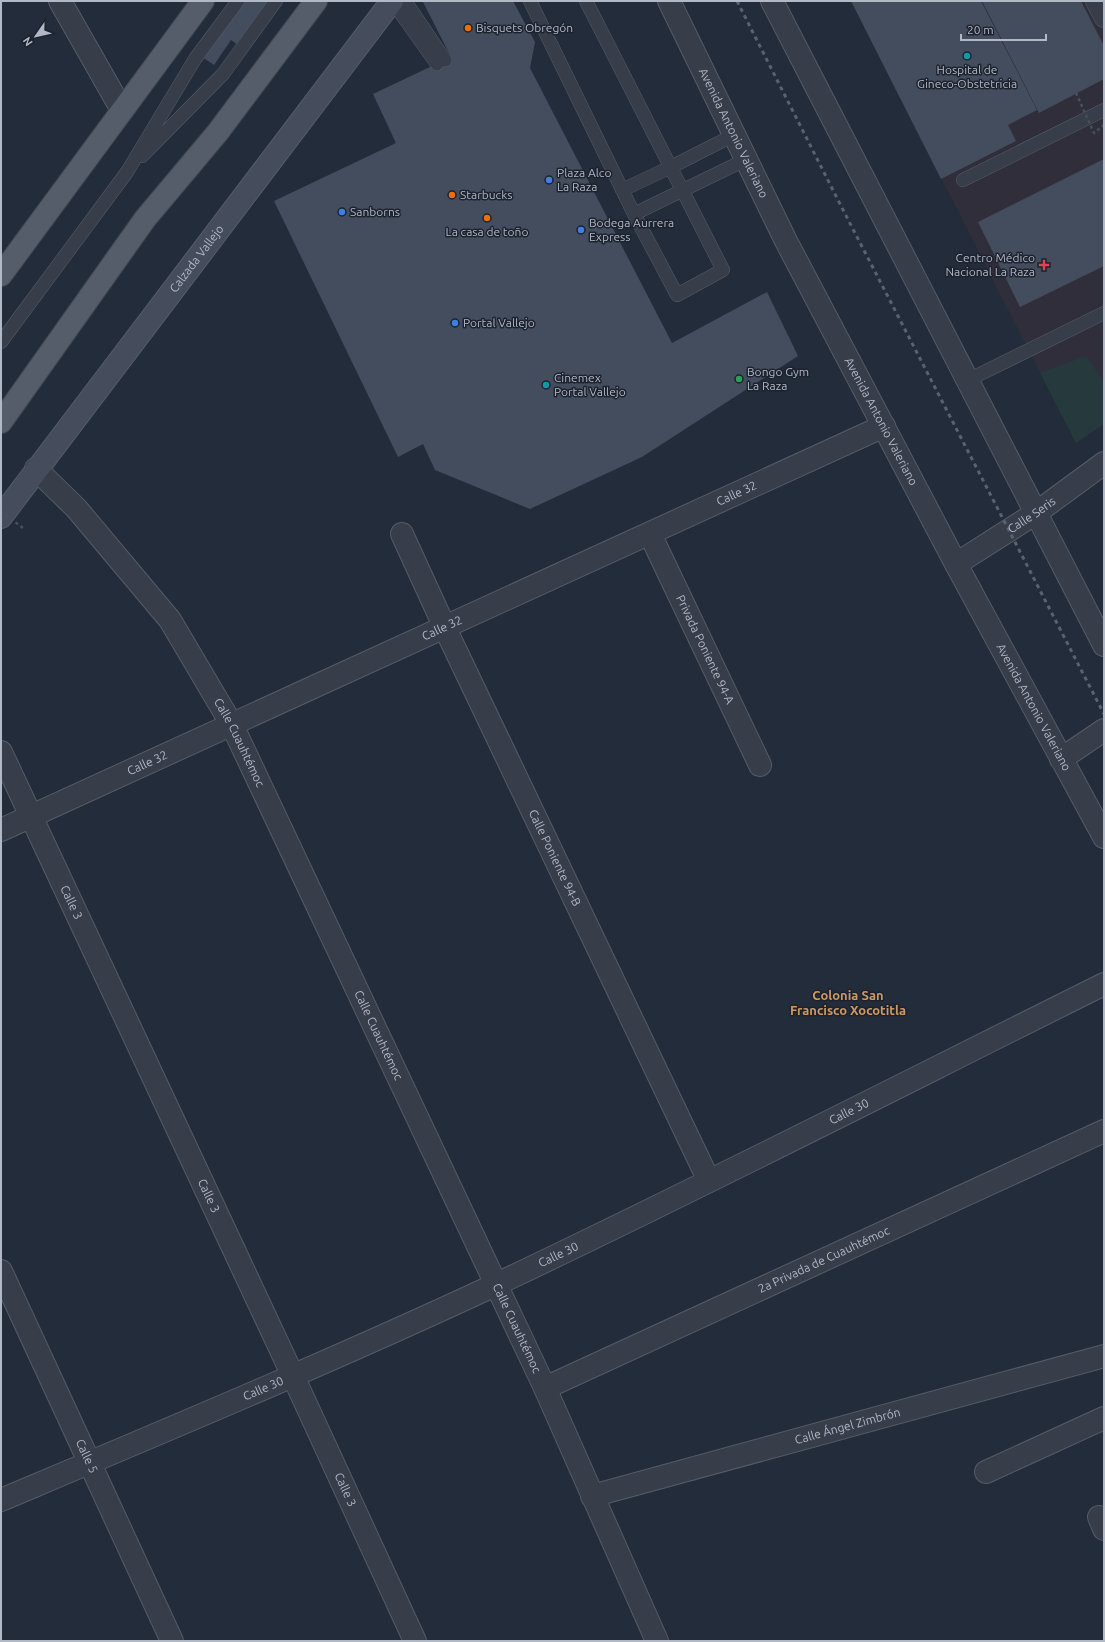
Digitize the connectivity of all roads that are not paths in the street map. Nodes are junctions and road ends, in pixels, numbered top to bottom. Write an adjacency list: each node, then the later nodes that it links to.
1 (60, 1): 14 (street)
2 (203, 1): 14 (main road)
3 (238, 1): 19 (lane)
4 (276, 1): 19 (lane)
5 (316, 1): 28 (main road)
6 (392, 1): 7 (lane); 31 (main road, Calzada Vallejo)
7 (405, 1)
8 (530, 1): 21 (lane)
9 (586, 1): 18 (lane)
10 (669, 1): 16 (street, Avenida Antonio Valeriano)
11 (772, 1): 27 (street)
12 (1095, 1): 13 (street)
13 (1104, 18)
14 (122, 110): 24 (main road)
15 (1104, 110): 20 (lane)
16 (734, 135): 17 (street, Avenida Antonio Valeriano); 18 (lane)
17 (747, 160): 22 (lane); 29 (street, Avenida Antonio Valeriano)
18 (671, 167): 21 (lane); 22 (lane)
19 (127, 172): 26 (lane)
20 (963, 180)
21 (622, 190): 23 (lane)
22 (682, 191): 23 (lane); 23 (lane)
23 (634, 214)
24 (1, 275)
25 (1104, 313): 27 (lane)
26 (1, 342)
27 (968, 380): 32 (street)
28 (1, 422)
29 (884, 426): 35 (street, Calle 32); 36 (street, Avenida Antonio Valeriano)
30 (1104, 463): 32 (street, Calle Seris)
31 (36, 470): 33 (main road, Calzada Vallejo); 39 (street, Calle Cuauhtémoc)
32 (1036, 513): 36 (street, Calle Seris); 38 (street)
33 (1, 517)
34 (402, 534): 37 (street, Calle Poniente 94-B)
35 (650, 534): 37 (street, Calle 32); 43 (street, Privada Poniente 94-A)
36 (956, 564): 42 (street, Avenida Antonio Valeriano)
37 (445, 628): 39 (street, Calle 32); 49 (street, Calle Poniente 94-B)
38 (1104, 645)
39 (232, 725): 44 (street, Calle 32); 51 (street, Calle Cuauhtémoc)
40 (1104, 730): 42 (street)
41 (1, 752): 44 (street, Calle 3)
42 (1061, 760): 46 (street, Avenida Antonio Valeriano)
43 (760, 765)
44 (31, 816): 45 (street, Calle 32); 53 (street, Calle 3)
45 (1, 830)
46 (1104, 837)
47 (1104, 984): 49 (street, Calle 30)
48 (1104, 1131): 54 (street, 2a Privada de Cuauhtémoc)
49 (708, 1181): 51 (street, Calle 30)
50 (1, 1271): 56 (street, Calle 5)
51 (495, 1284): 53 (street, Calle 30); 54 (street, Calle Cuauhtémoc)
52 (1104, 1356): 58 (street, Calle Ángel Zimbrón)
53 (293, 1376): 56 (street, Calle 30); 61 (street, Calle 3)
54 (545, 1388): 58 (street, Calle Cuauhtémoc)
55 (1104, 1418): 57 (street)
56 (89, 1463): 59 (street, Calle 30); 60 (street, Calle 5)
57 (986, 1472)
58 (592, 1496): 62 (street, Calle Cuauhtémoc)
59 (1, 1500)
60 (172, 1641)
61 (415, 1641)
62 (657, 1641)

